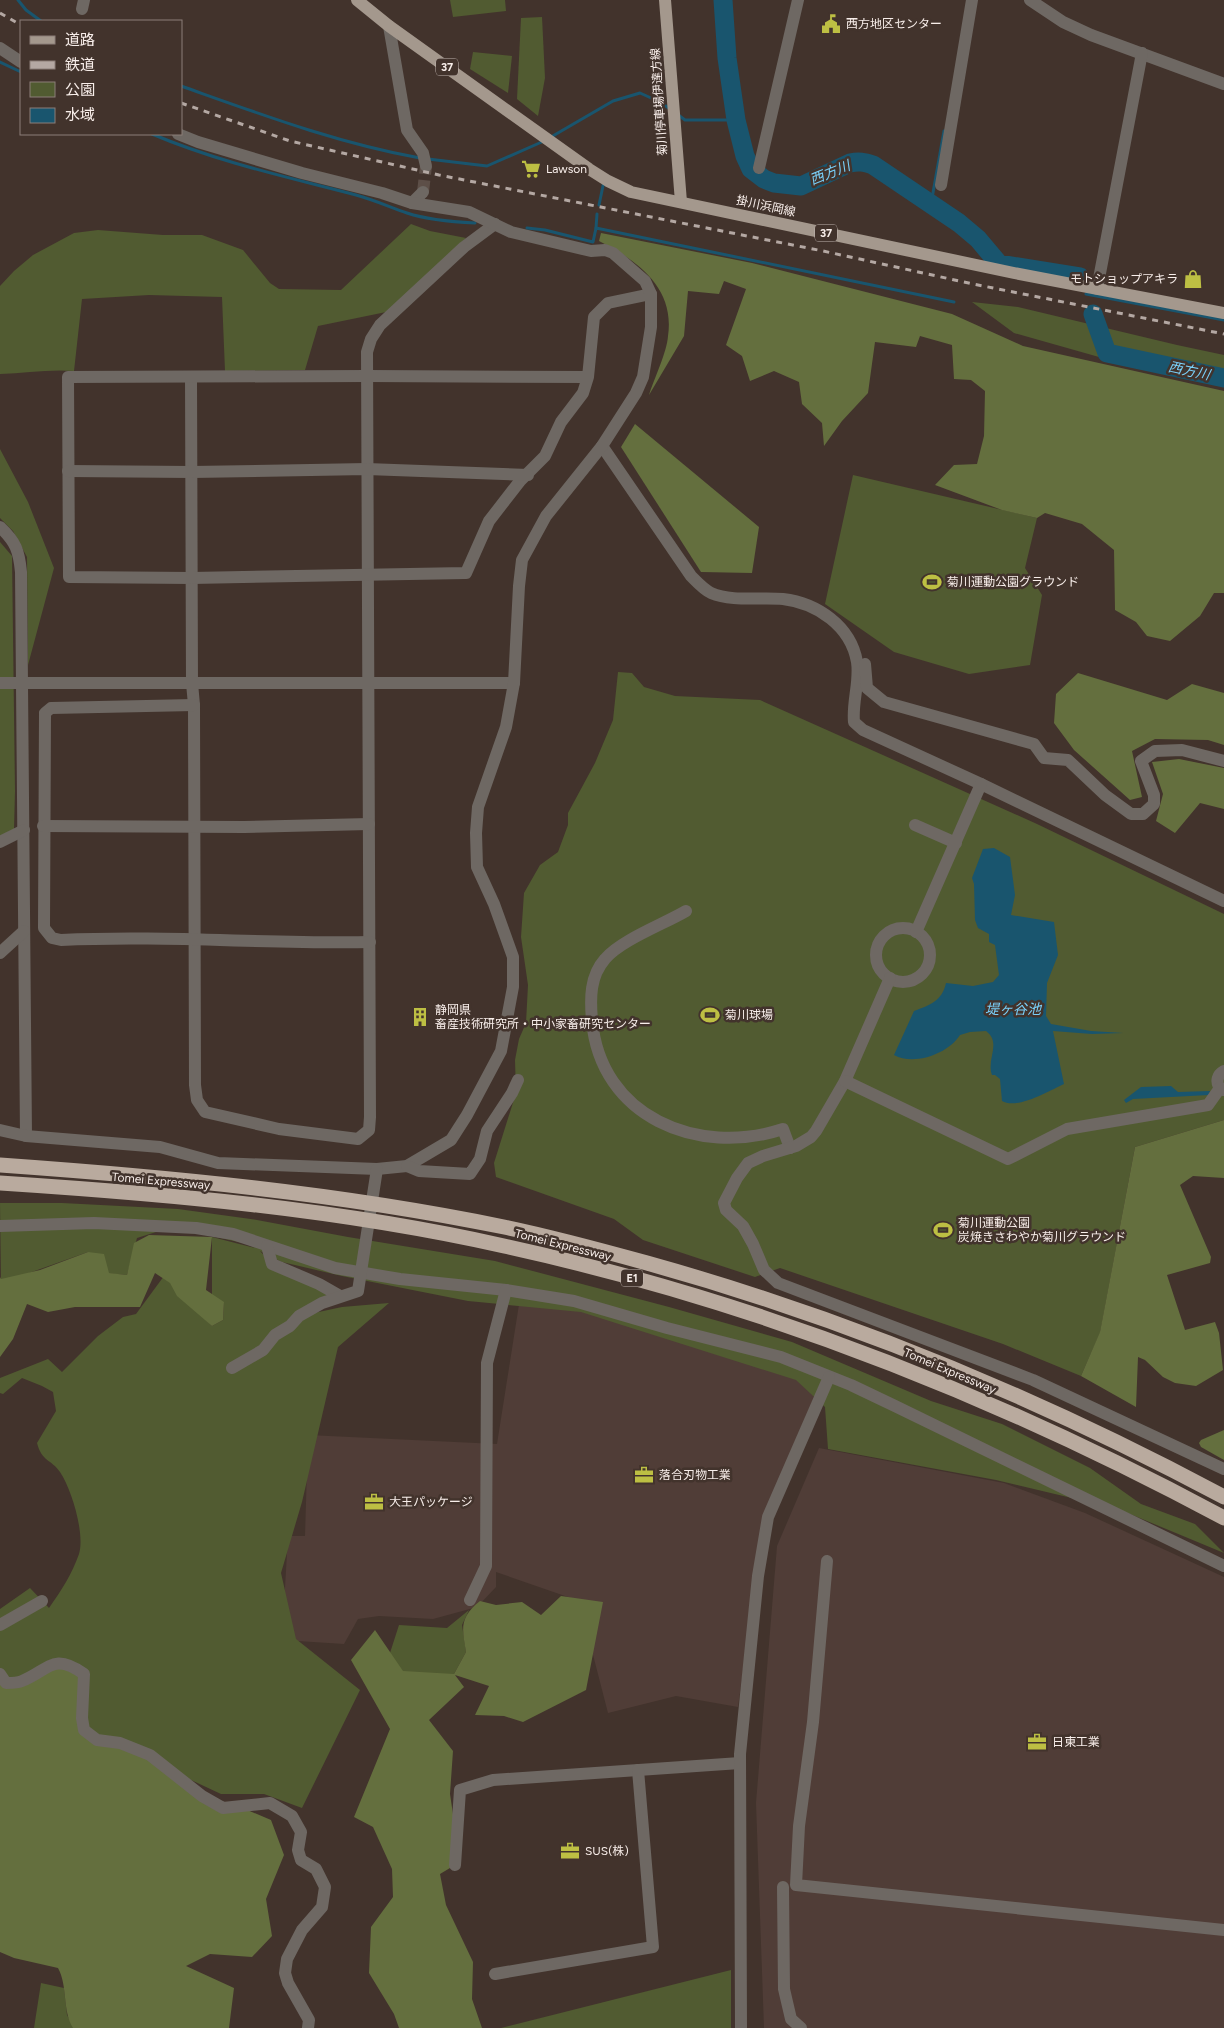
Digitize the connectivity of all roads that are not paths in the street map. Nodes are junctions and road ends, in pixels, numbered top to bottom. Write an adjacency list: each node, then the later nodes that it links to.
1 (357, 0): 6 (main road, 掛川浜岡線 / 37)
2 (665, 0): 16 (main road, 菊川停車場伊達方線)
3 (798, 0): 13 (street)
4 (972, 0): 14 (street)
5 (1030, 0): 8 (street)
6 (389, 26): 12 (street); 16 (main road, 掛川浜岡線 / 37)
7 (0, 48): 9 (street)
8 (1142, 54): 10 (street); 19 (street)
9 (20, 61)
10 (1224, 84)
11 (180, 135): 17 (street)
12 (426, 166)
13 (759, 168)
14 (941, 185)
15 (423, 192): 17 (street)
16 (681, 202): 19 (main road, 掛川浜岡線 / 37)
17 (412, 203): 18 (street)
18 (495, 224): 20 (street); 22 (street)
19 (1097, 289): 21 (main road, 掛川浜岡線 / 37)
20 (651, 294): 24 (street); 25 (street)
21 (1224, 313)
22 (367, 376): 23 (street); 24 (street); 26 (street)
23 (191, 377): 27 (street); 28 (street)
24 (588, 377): 29 (street)
25 (602, 446): 33 (street); 38 (street)
26 (367, 469): 28 (street); 29 (street); 31 (street)
27 (68, 471): 28 (street); 32 (street)
28 (192, 472): 32 (street)
29 (528, 475): 31 (street)
30 (0, 527): 37 (street)
31 (367, 575): 32 (street); 36 (street)
32 (192, 578): 35 (street)
33 (852, 646): 40 (street); 41 (street)
34 (0, 682): 37 (street)
35 (192, 682): 36 (street); 37 (street); 39 (street)
36 (367, 682): 38 (street); 42 (street)
37 (23, 683): 46 (street)
38 (514, 683): 65 (street)
39 (194, 705): 44 (street); 45 (street)
40 (1224, 761)
41 (981, 784): 48 (street); 49 (street)
42 (369, 824): 45 (street); 54 (street)
43 (915, 825): 48 (street)
44 (44, 826): 45 (street); 53 (street)
45 (194, 826): 53 (street)
46 (24, 830): 47 (street); 51 (street)
47 (0, 842)
48 (956, 843): 52 (street)
49 (1224, 901)
50 (686, 910): 63 (street)
51 (24, 931): 55 (street); 62 (street)
52 (916, 932): 56 (street); 56 (street)
53 (194, 939): 54 (street); 54 (street)
54 (370, 942)
55 (0, 953)
56 (890, 978): 59 (street)
57 (1224, 1071): 60 (street)
58 (518, 1080): 65 (street)
59 (846, 1081): 60 (street); 63 (street)
60 (1222, 1089)
61 (0, 1130): 62 (street)
62 (26, 1136): 66 (street)
63 (790, 1148): 74 (street)
64 (0, 1165): 75 (highway, Tomei Expressway / E1)
65 (408, 1166): 66 (street)
66 (377, 1171): 71 (street)
67 (0, 1183): 76 (highway, Tomei Expressway / E1)
68 (0, 1226): 69 (street)
69 (266, 1246): 70 (street); 71 (street)
70 (506, 1290): 73 (street); 79 (street)
71 (340, 1296): 72 (street)
72 (232, 1368)
73 (829, 1377): 78 (street); 83 (street)
74 (1224, 1469)
75 (1224, 1497)
76 (1224, 1518)
77 (828, 1561): 87 (street)
78 (1224, 1566)
79 (470, 1600)
80 (42, 1601): 81 (street)
81 (0, 1625)
82 (0, 1674): 89 (street)
83 (740, 1763): 84 (street); 90 (street)
84 (638, 1770): 85 (street); 88 (street)
85 (455, 1865)
86 (783, 1887): 91 (street)
87 (1224, 1930)
88 (495, 1974)
89 (308, 2028)
90 (741, 2028)
91 (801, 2028)

